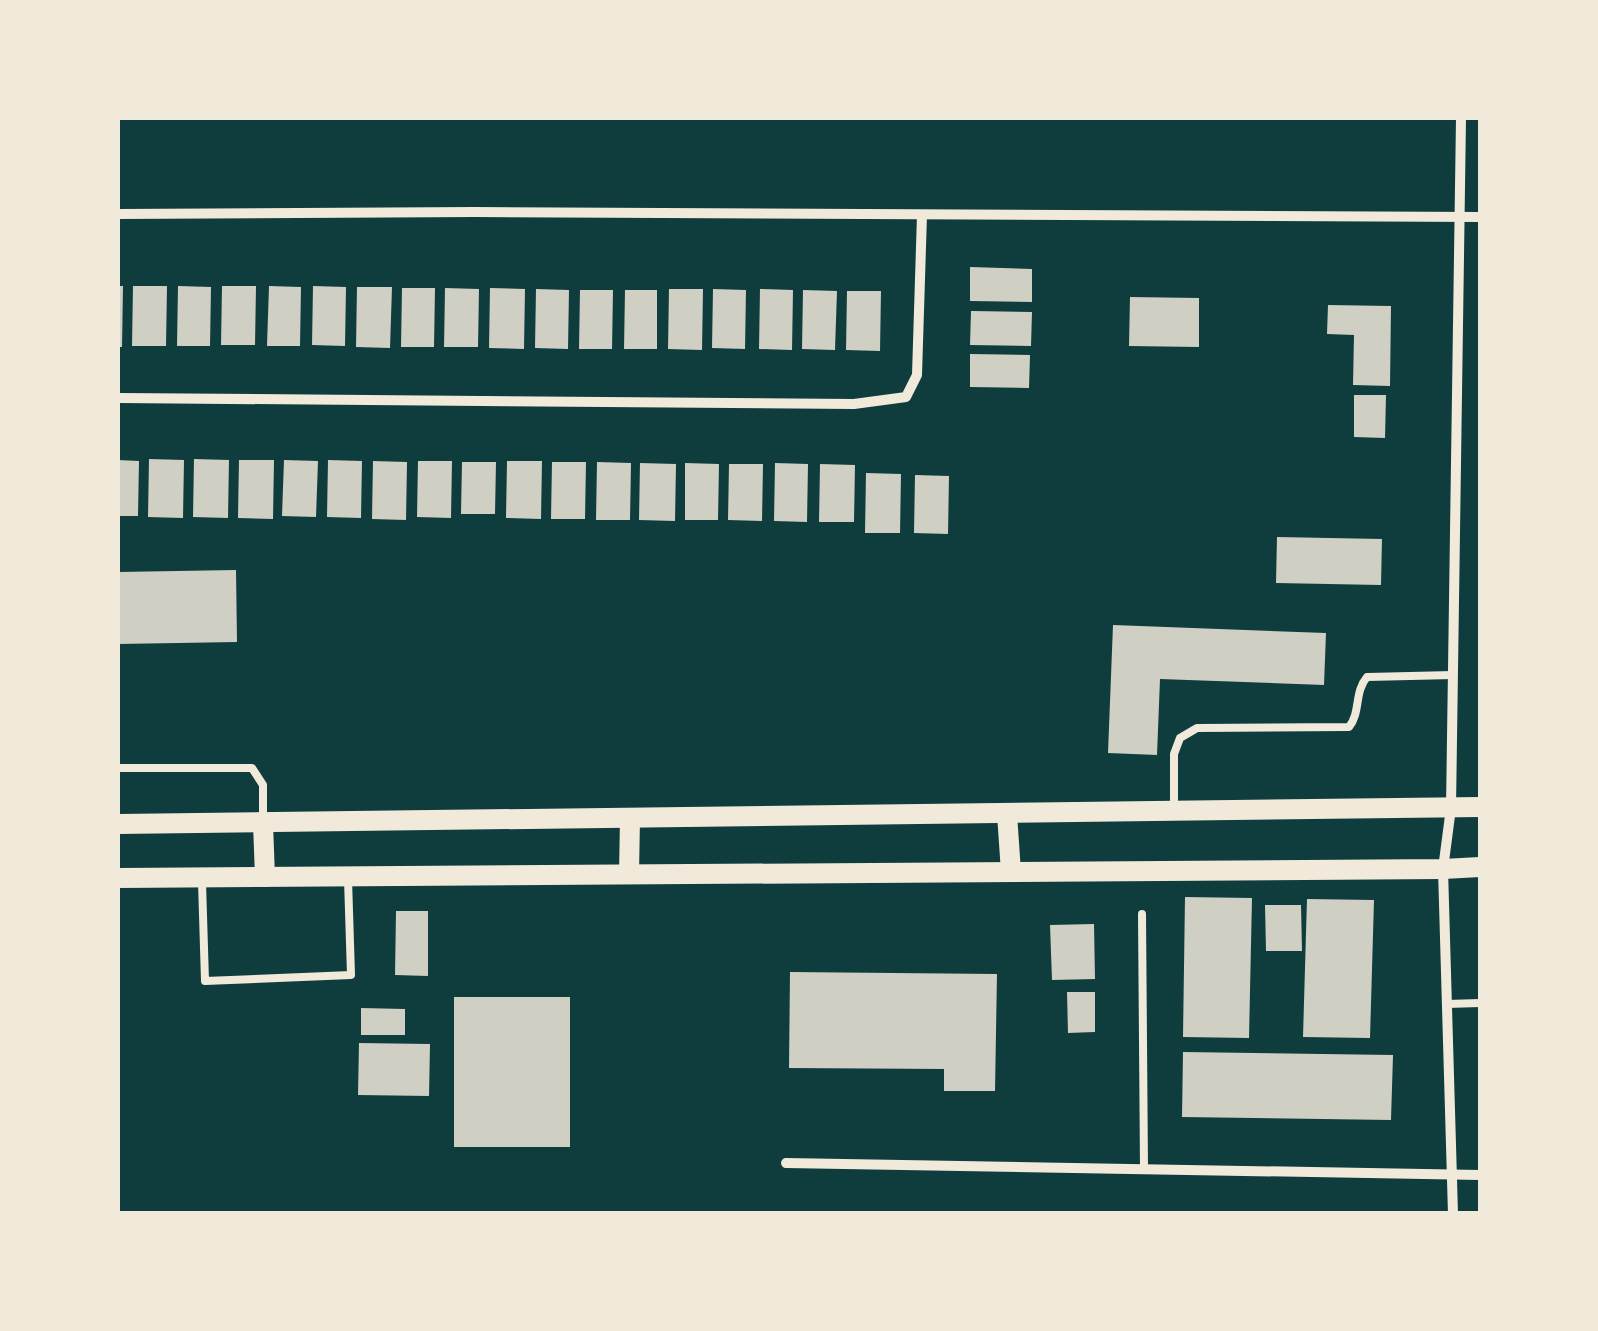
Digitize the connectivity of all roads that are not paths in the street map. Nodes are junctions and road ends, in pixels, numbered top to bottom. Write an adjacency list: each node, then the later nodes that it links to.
1 (1461, 118): 4 (street)
2 (118, 214): 3 (street)
3 (922, 215): 4 (street); 6 (street)
4 (1460, 217): 5 (street); 7 (street)
5 (1480, 217)
6 (118, 398)
7 (1453, 675): 9 (street); 11 (lane)
8 (118, 768): 14 (lane)
9 (1451, 808): 10 (main road); 11 (main road); 17 (street)
10 (1480, 808)
11 (1174, 812): 12 (main road)
12 (1007, 814): 13 (main road); 18 (main road)
13 (630, 819): 14 (main road); 19 (main road)
14 (263, 823): 15 (main road); 22 (main road)
15 (118, 824)
16 (1480, 867): 17 (main road)
17 (1443, 869): 18 (main road); 25 (street)
18 (1011, 872): 19 (main road)
19 (630, 874): 20 (main road)
20 (348, 876): 21 (lane); 22 (main road)
21 (202, 877): 22 (main road); 23 (main road)
22 (266, 877)
23 (118, 878)
24 (1142, 914): 28 (lane)
25 (1447, 1004): 26 (lane); 29 (street)
26 (1480, 1004)
27 (786, 1162): 28 (street)
28 (1144, 1169): 29 (street)
29 (1454, 1175): 30 (street); 31 (street)
30 (1480, 1175)
31 (1453, 1214)

